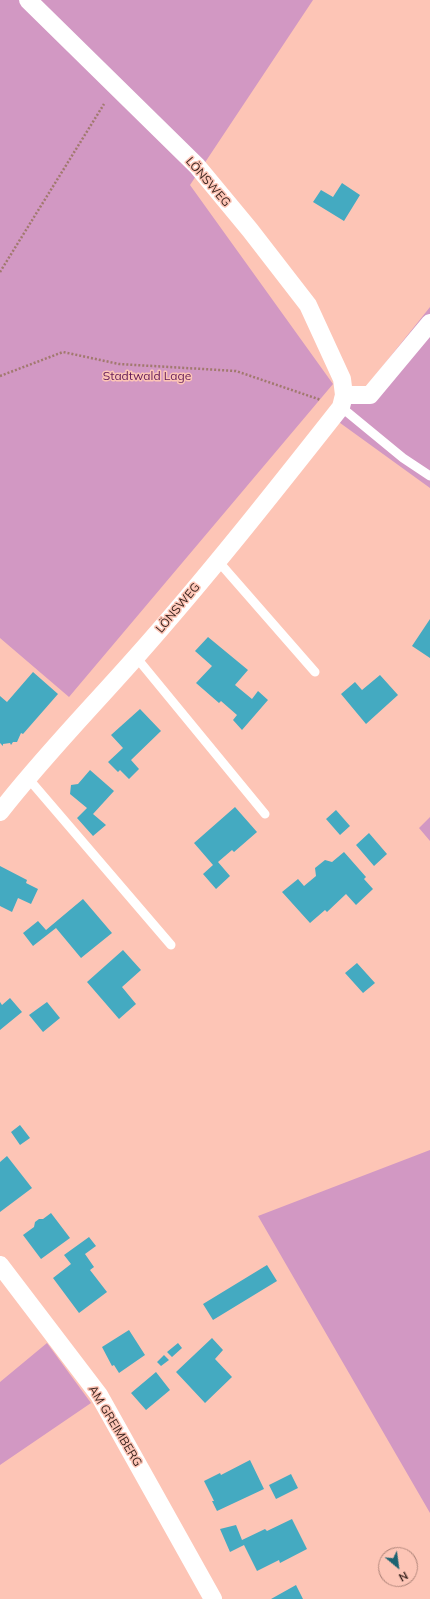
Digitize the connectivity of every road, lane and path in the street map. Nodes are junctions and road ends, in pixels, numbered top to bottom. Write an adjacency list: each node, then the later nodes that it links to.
1 (28, 0): 2 (street, LÖNSWEG)
2 (114, 85): 3 (path); 6 (street, LÖNSWEG)
3 (0, 272)
4 (430, 323): 6 (street)
5 (0, 376): 6 (path)
6 (343, 401): 7 (lane); 8 (street, LÖNSWEG)
7 (430, 476)
8 (218, 561): 9 (street, LÖNSWEG); 10 (lane)
9 (136, 657): 11 (street, LÖNSWEG); 13 (lane)
10 (315, 672)
11 (27, 777): 12 (street, LÖNSWEG); 14 (lane)
12 (0, 812)
13 (265, 814)
14 (171, 945)
15 (0, 1265): 16 (street, AM GREIMBERG)
16 (213, 1599)

